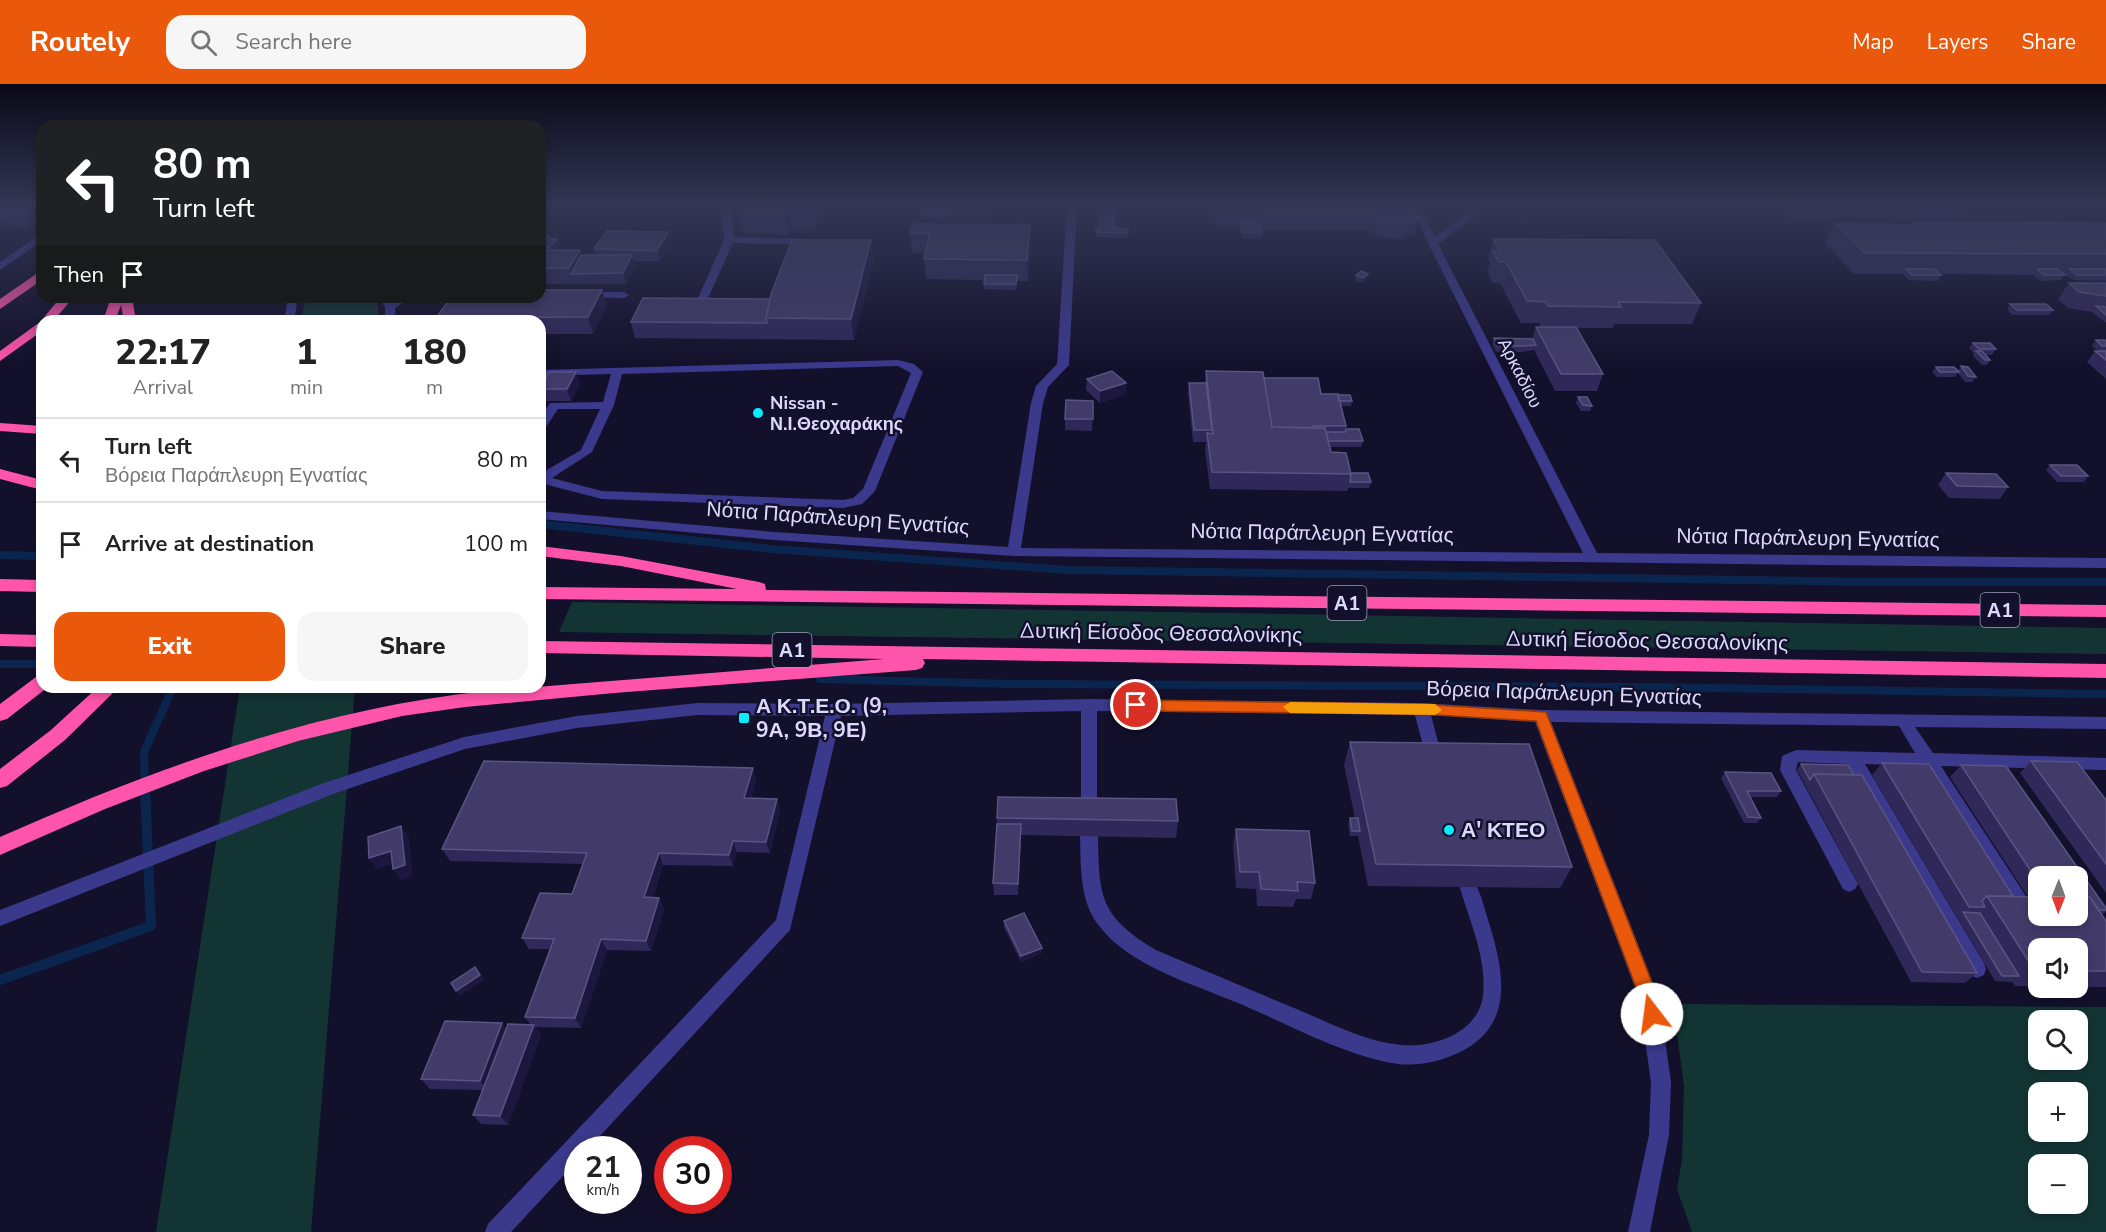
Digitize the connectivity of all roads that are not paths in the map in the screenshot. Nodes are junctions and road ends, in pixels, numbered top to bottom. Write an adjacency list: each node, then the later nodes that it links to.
1 (720, 259): 7 (street)
2 (1069, 259): 29 (street)
3 (1441, 259): 30 (street, Αρκαδίου)
4 (36, 278): 11 (highway)
5 (624, 295): 6 (street)
6 (576, 296)
7 (702, 298)
8 (62, 303): 13 (highway)
9 (387, 303): 12 (street)
10 (396, 303): 12 (street)
11 (0, 305)
12 (390, 307): 14 (street)
13 (52, 315)
14 (390, 315)
15 (36, 330): 16 (highway)
16 (0, 357)
17 (617, 372): 18 (street); 19 (street); 25 (street)
18 (546, 374)
19 (608, 405): 20 (street); 24 (street)
20 (546, 418)
21 (0, 427): 22 (highway)
22 (36, 429)
23 (0, 474): 26 (highway)
24 (546, 475)
25 (546, 481)
26 (36, 483)
27 (546, 516): 29 (street, Νότια Παράπλευρη Εγνατίας)
28 (546, 552): 35 (highway)
29 (1014, 552): 30 (street, Νότια Παράπλευρη Εγνατίας)
30 (1592, 557): 31 (street, Νότια Παράπλευρη Εγνατίας)
31 (2106, 563)
32 (0, 585): 33 (highway)
33 (36, 586)
34 (546, 593): 35 (highway, Δυτική Είσοδος Θεσσαλονίκης / Α1)
35 (799, 596): 36 (highway, Δυτική Είσοδος Θεσσαλονίκης / Α1)
36 (2106, 610)
37 (0, 640): 38 (highway)
38 (36, 641)
39 (546, 647): 40 (highway, Δυτική Είσοδος Θεσσαλονίκης / Α1)
40 (1043, 654): 41 (highway, Δυτική Είσοδος Θεσσαλονίκης / Α1); 60 (highway)
41 (2106, 671)
42 (36, 687): 47 (highway)
43 (104, 693): 56 (highway)
44 (1089, 705): 45 (street, Βόρεια Παράπλευρη Εγνατίας); 46 (street, Βόρεια Παράπλευρη Εγνατίας); 58 (street)
45 (1421, 709): 48 (street, Βόρεια Παράπλευρη Εγνατίας); 55 (street)
46 (834, 710): 64 (street, Βόρεια Παράπλευρη Εγνατίας); 66 (street)
47 (0, 714)
48 (1541, 716): 49 (street, Βόρεια Παράπλευρη Εγνατίας); 67 (street)
49 (1904, 722): 50 (street, Βόρεια Παράπλευρη Εγνατίας); 52 (street)
50 (2106, 723)
51 (1853, 758): 52 (street); 61 (street); 65 (street)
52 (1928, 760): 53 (street); 63 (street)
53 (2002, 762): 54 (street); 57 (street)
54 (2106, 764)
55 (1436, 766)
56 (0, 780)
57 (2015, 780)
58 (1089, 815)
59 (1089, 836): 62 (street)
60 (0, 846)
61 (1849, 885)
62 (1469, 888)
63 (2020, 901)
64 (0, 918)
65 (1977, 969)
66 (496, 1232)
67 (1639, 1232)

